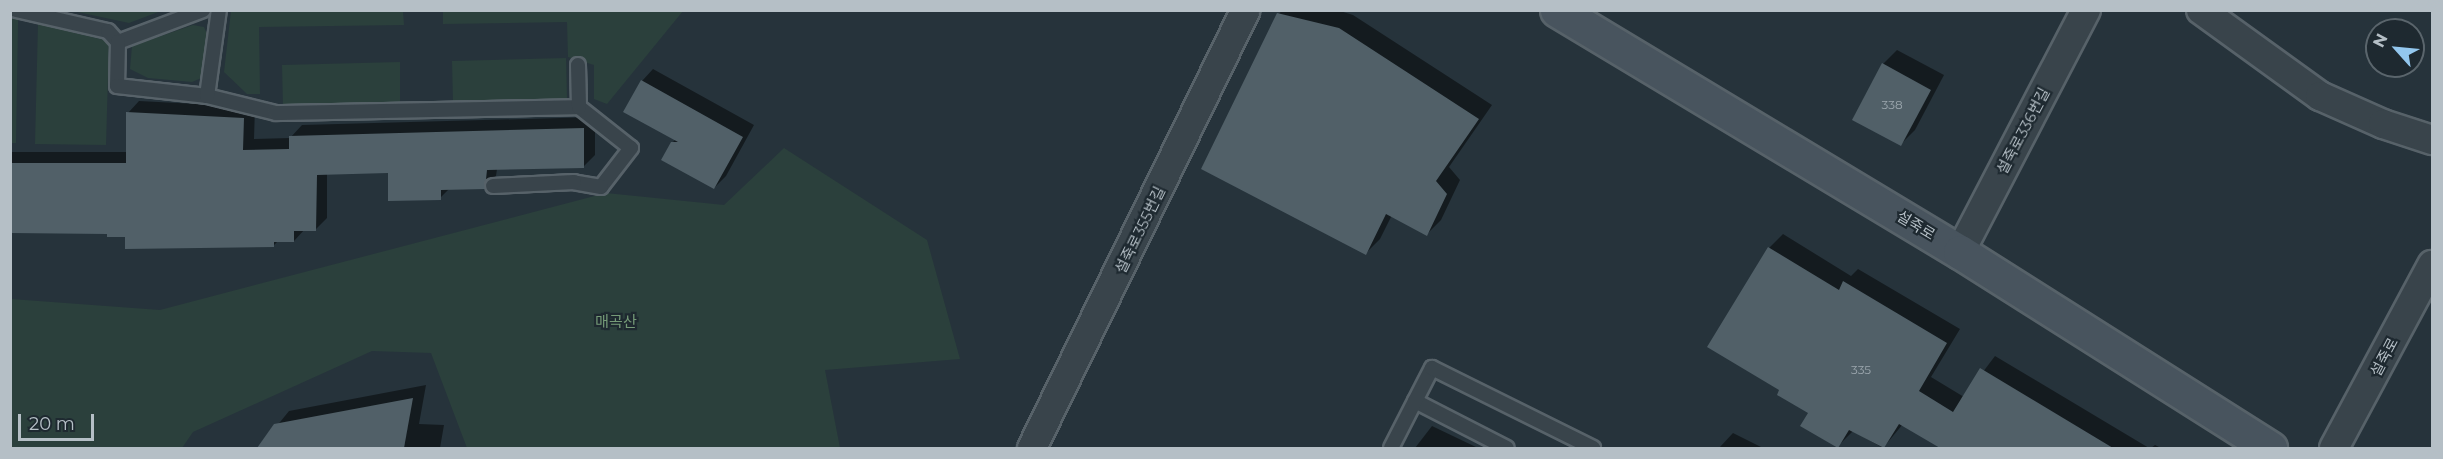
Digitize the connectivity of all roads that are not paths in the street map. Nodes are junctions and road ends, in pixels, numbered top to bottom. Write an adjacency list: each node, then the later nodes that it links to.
1 (16, 10): 8 (lane)
2 (203, 10): 8 (lane)
3 (219, 10): 10 (lane)
4 (1246, 10): 17 (street, 설죽로355번길)
5 (2086, 10): 14 (street, 설죽로336번길)
6 (2201, 10): 12 (street)
7 (1562, 12): 14 (main road, 설죽로)
8 (118, 42): 10 (lane)
9 (578, 65): 11 (lane)
10 (207, 96): 11 (lane)
11 (579, 107): 13 (lane)
12 (2433, 140)
13 (493, 186)
14 (1960, 252): 21 (main road, 설죽로)
15 (2433, 265): 22 (street, 설죽로)
16 (1415, 402): 18 (lane); 19 (lane); 20 (lane)
17 (1032, 448)
18 (1391, 448)
19 (1507, 448)
20 (1593, 448)
21 (2270, 448)
22 (2334, 448)

